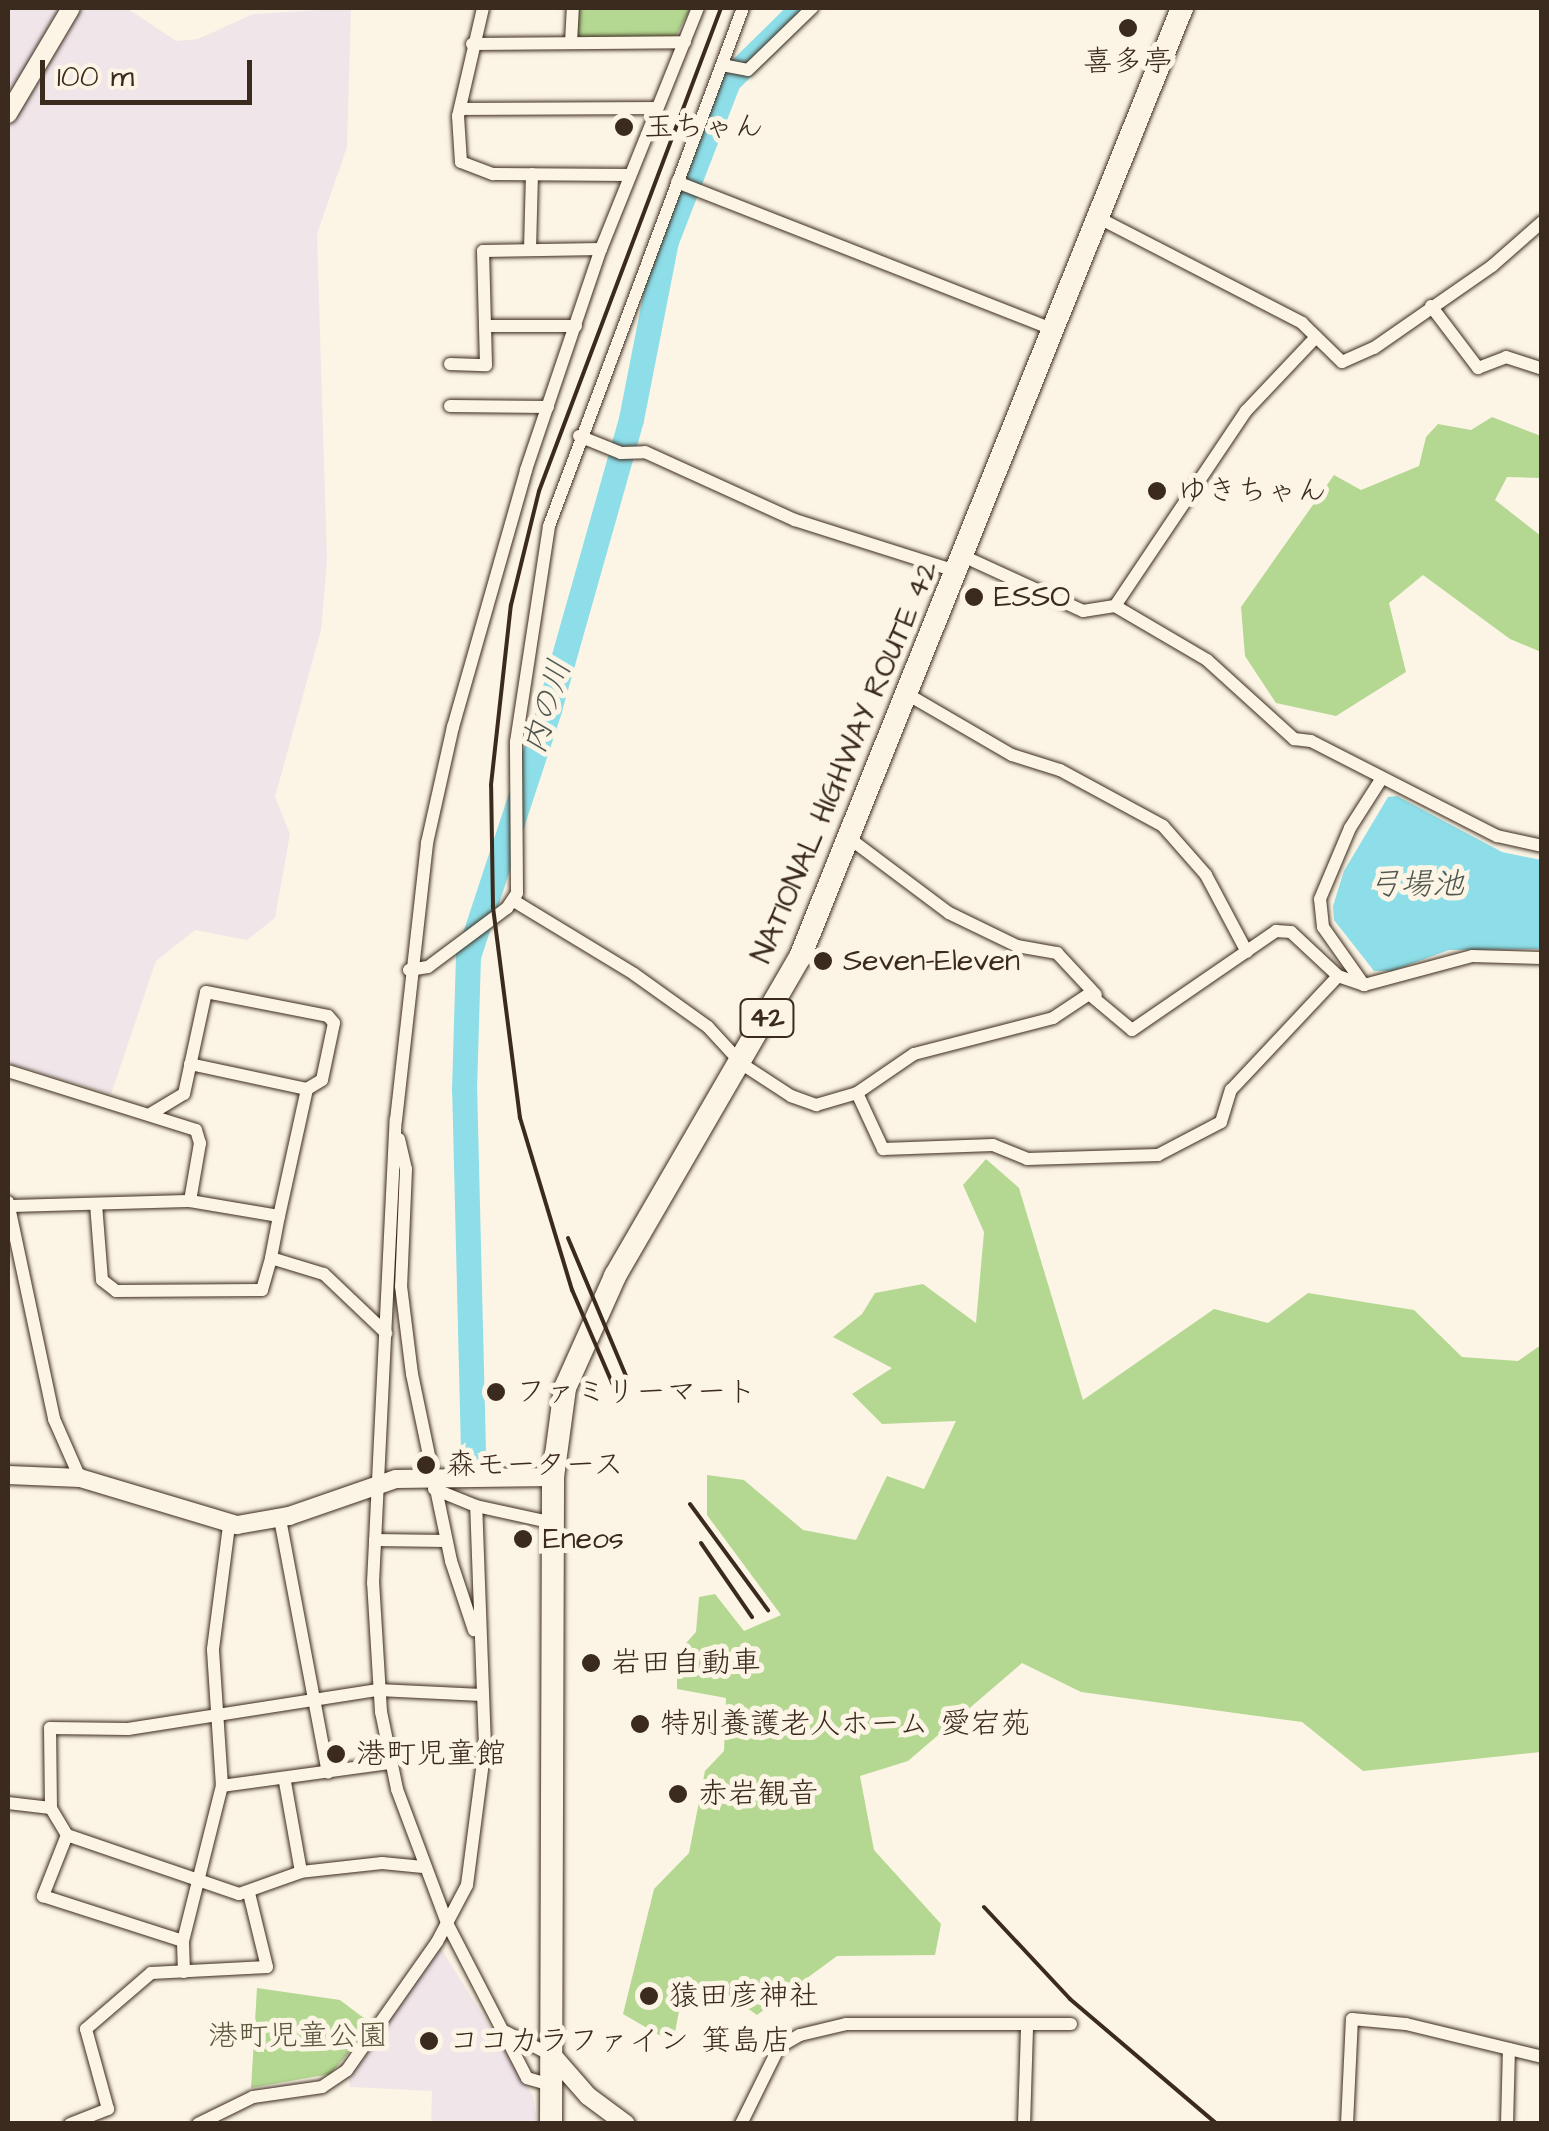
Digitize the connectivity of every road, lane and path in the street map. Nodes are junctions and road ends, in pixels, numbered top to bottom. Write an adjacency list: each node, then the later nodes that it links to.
1 (71, 8): 14 (street)
2 (484, 8): 10 (street)
3 (573, 8): 9 (street)
4 (698, 8): 8 (street)
5 (744, 8): 11 (street)
6 (812, 8): 11 (street)
7 (1182, 8): 18 (highway, NATIONAL HIGHWAY ROUTE 42 / 42)
8 (685, 42): 9 (street); 12 (street)
9 (571, 43): 10 (street)
10 (472, 44): 13 (street)
11 (722, 65): 17 (street)
12 (656, 108): 13 (street); 16 (street)
13 (460, 109): 15 (street)
14 (8, 114)
15 (532, 174): 16 (street); 21 (street)
16 (630, 176): 20 (street)
17 (677, 182): 25 (street); 31 (street)
18 (1098, 216): 25 (highway, NATIONAL HIGHWAY ROUTE 42 / 42); 26 (street)
19 (1542, 222): 22 (street)
20 (601, 249): 21 (street); 24 (street)
21 (530, 250): 23 (street)
22 (1431, 306): 26 (street); 28 (street)
23 (485, 326): 24 (street); 27 (street)
24 (576, 326): 30 (street)
25 (1054, 330): 32 (highway, NATIONAL HIGHWAY ROUTE 42 / 42)
26 (1316, 337): 33 (street)
27 (450, 364)
28 (1542, 369)
29 (450, 406): 30 (street)
30 (548, 407): 41 (street)
31 (579, 436): 32 (street); 38 (street)
32 (959, 563): 33 (street); 34 (highway, NATIONAL HIGHWAY ROUTE 42 / 42)
33 (1115, 606): 35 (street)
34 (907, 694): 36 (highway, NATIONAL HIGHWAY ROUTE 42 / 42); 39 (street)
35 (1380, 781): 37 (street); 43 (street)
36 (850, 838): 44 (street); 46 (highway, NATIONAL HIGHWAY ROUTE 42 / 42)
37 (1542, 846)
38 (514, 901): 41 (street); 46 (street)
39 (1247, 952): 42 (street); 44 (street)
40 (1542, 958): 43 (street)
41 (409, 970): 51 (street)
42 (1338, 976): 43 (street); 49 (street)
43 (1364, 985)
44 (1096, 995): 49 (street)
45 (190, 1064): 48 (street); 48 (street); 50 (street)
46 (742, 1064): 49 (street); 59 (highway, NATIONAL HIGHWAY ROUTE 42 / 42)
47 (8, 1071): 50 (street)
48 (307, 1089): 55 (street)
49 (857, 1093)
50 (151, 1113): 52 (street)
51 (396, 1127): 57 (street); 62 (street)
52 (190, 1202): 54 (street); 55 (street)
53 (8, 1204): 54 (street); 60 (street)
54 (96, 1204): 56 (street)
55 (279, 1216): 56 (street)
56 (271, 1258): 57 (street)
57 (386, 1333): 61 (street)
58 (8, 1474): 60 (street)
59 (553, 1477): 62 (street); 65 (highway, NATIONAL HIGHWAY ROUTE 42 / 42)
60 (80, 1478): 66 (street)
61 (378, 1482): 62 (street); 64 (street); 67 (street)
62 (432, 1483): 63 (street); 68 (street)
63 (476, 1506): 65 (street); 69 (street)
64 (280, 1519): 66 (street); 72 (street)
65 (554, 1523): 92 (highway, NATIONAL HIGHWAY ROUTE 42 / 42)
66 (229, 1524): 73 (street)
67 (375, 1540): 68 (street); 70 (street)
68 (446, 1541): 69 (street)
69 (480, 1653): 71 (street)
70 (378, 1690): 71 (street); 72 (street); 74 (street)
71 (482, 1694): 85 (street)
72 (314, 1700): 73 (street); 75 (street)
73 (219, 1717): 77 (street); 79 (street)
74 (390, 1762): 75 (street); 81 (street)
75 (328, 1773): 76 (street)
76 (285, 1782): 77 (street); 82 (street)
77 (222, 1786): 83 (street)
78 (8, 1803): 79 (street)
79 (51, 1808): 80 (street)
80 (67, 1835): 83 (street); 86 (street)
81 (423, 1867): 82 (street); 85 (street)
82 (302, 1872): 84 (street)
83 (202, 1878): 84 (street); 86 (street)
84 (249, 1893): 87 (street)
85 (447, 1923): 88 (street); 97 (street)
86 (183, 1942): 87 (street)
87 (184, 1972): 96 (street)
88 (498, 2022): 92 (street); 94 (street)
89 (1070, 2024): 90 (street)
90 (1026, 2028): 102 (street); 103 (street)
91 (1509, 2049): 93 (street); 104 (street); 105 (street)
92 (553, 2056): 94 (highway, NATIONAL HIGHWAY ROUTE 42 / 42); 95 (street)
93 (1542, 2057)
94 (551, 2089): 95 (street); 98 (highway); 99 (highway, NATIONAL HIGHWAY ROUTE 42 / 42); 100 (highway)
95 (588, 2096): 101 (street)
96 (70, 2124)
97 (198, 2124)
98 (542, 2124)
99 (551, 2124)
100 (561, 2124)
101 (626, 2124)
102 (741, 2124)
103 (1024, 2124)
104 (1348, 2124)
105 (1506, 2124)

